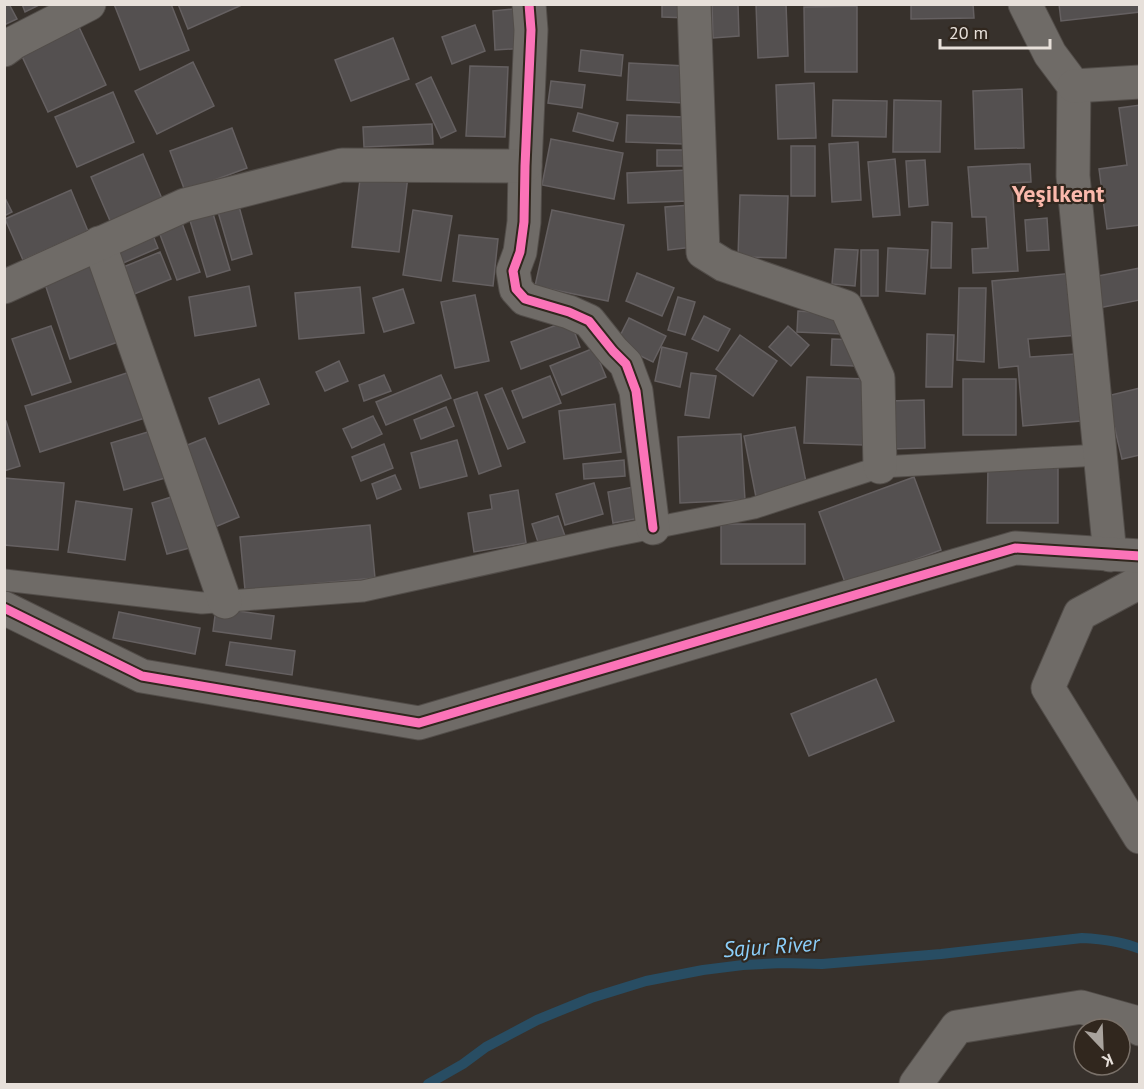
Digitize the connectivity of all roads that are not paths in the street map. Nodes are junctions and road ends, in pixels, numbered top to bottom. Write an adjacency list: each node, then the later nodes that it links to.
1 (89, 4): 5 (street)
2 (530, 4): 8 (street)
3 (694, 4): 12 (street)
4 (1025, 4): 7 (street)
5 (4, 50)
6 (1140, 82): 7 (street)
7 (1074, 86): 11 (street)
8 (525, 166): 9 (street); 13 (street)
9 (99, 243): 10 (street); 17 (street)
10 (4, 287)
11 (1101, 455): 12 (lane); 14 (street)
12 (880, 467): 13 (lane)
13 (653, 528): 17 (lane)
14 (1125, 555): 18 (street)
15 (4, 580): 17 (lane)
16 (1140, 582): 19 (street)
17 (225, 602)
18 (4, 608)
19 (1140, 837)
20 (1139, 1024): 21 (street)
21 (916, 1084)

